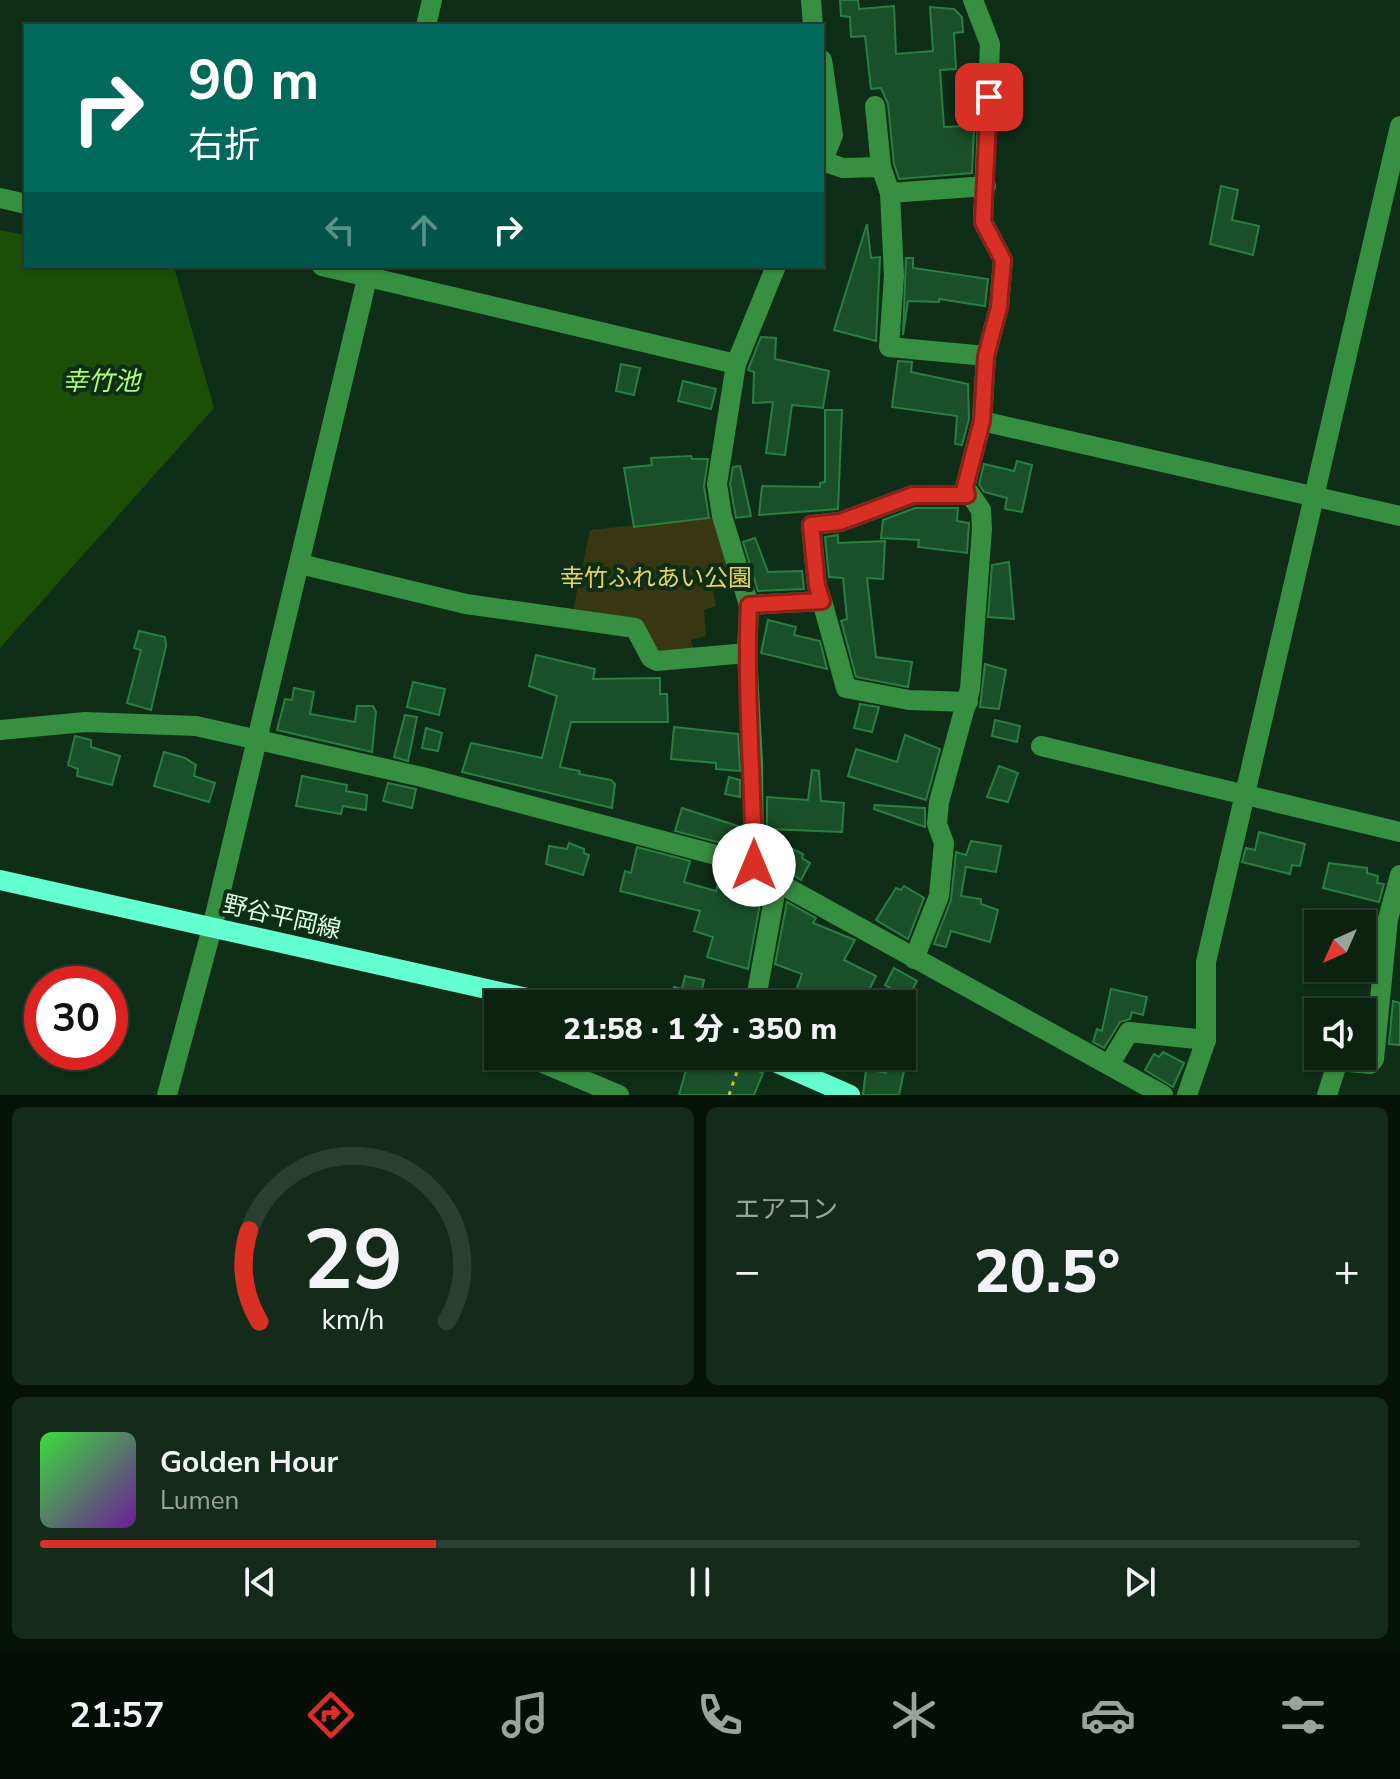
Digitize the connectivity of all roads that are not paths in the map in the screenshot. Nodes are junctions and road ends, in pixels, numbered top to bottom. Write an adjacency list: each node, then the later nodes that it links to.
1 (432, 0): 4 (street)
2 (811, 0): 5 (street)
3 (973, 0): 12 (street)
4 (426, 24)
5 (813, 24)
6 (824, 74): 9 (street)
7 (875, 106): 11 (street)
8 (1400, 126): 23 (street)
9 (824, 156)
10 (824, 162): 11 (street)
11 (881, 167): 13 (street)
12 (986, 186): 13 (street); 19 (street)
13 (890, 193): 19 (street)
14 (0, 198): 15 (street)
15 (24, 204)
16 (341, 268): 18 (street)
17 (775, 268): 20 (street)
18 (369, 271): 20 (street); 25 (street)
19 (986, 356): 21 (street)
20 (736, 364): 27 (street)
21 (982, 421): 22 (street); 23 (street)
22 (967, 495): 26 (street); 29 (street)
23 (1314, 497): 24 (street); 33 (street)
24 (1400, 516)
25 (300, 564): 28 (street); 31 (street)
26 (822, 601): 27 (street); 29 (street)
27 (749, 605): 28 (street)
28 (747, 653): 35 (street)
29 (968, 702): 41 (street)
30 (0, 730): 31 (street)
31 (255, 740): 35 (street); 40 (street)
32 (1041, 746): 33 (street)
33 (1244, 794): 34 (street); 44 (street)
34 (1400, 832)
35 (754, 865): 38 (street)
36 (1400, 875): 39 (street)
37 (0, 880): 40 (main road, 野谷平岡線)
38 (777, 882): 41 (street); 42 (street)
39 (1394, 920): 53 (street)
40 (212, 928): 43 (main road, 野谷平岡線); 48 (street)
41 (914, 959): 45 (street)
42 (758, 990)
43 (484, 991)
44 (1206, 1040): 45 (street); 52 (street)
45 (1109, 1065): 51 (street)
46 (559, 1070): 49 (street)
47 (793, 1070): 50 (main road)
48 (167, 1095)
49 (619, 1095)
50 (850, 1095)
51 (1163, 1095)
52 (1187, 1095)
53 (1327, 1095)

